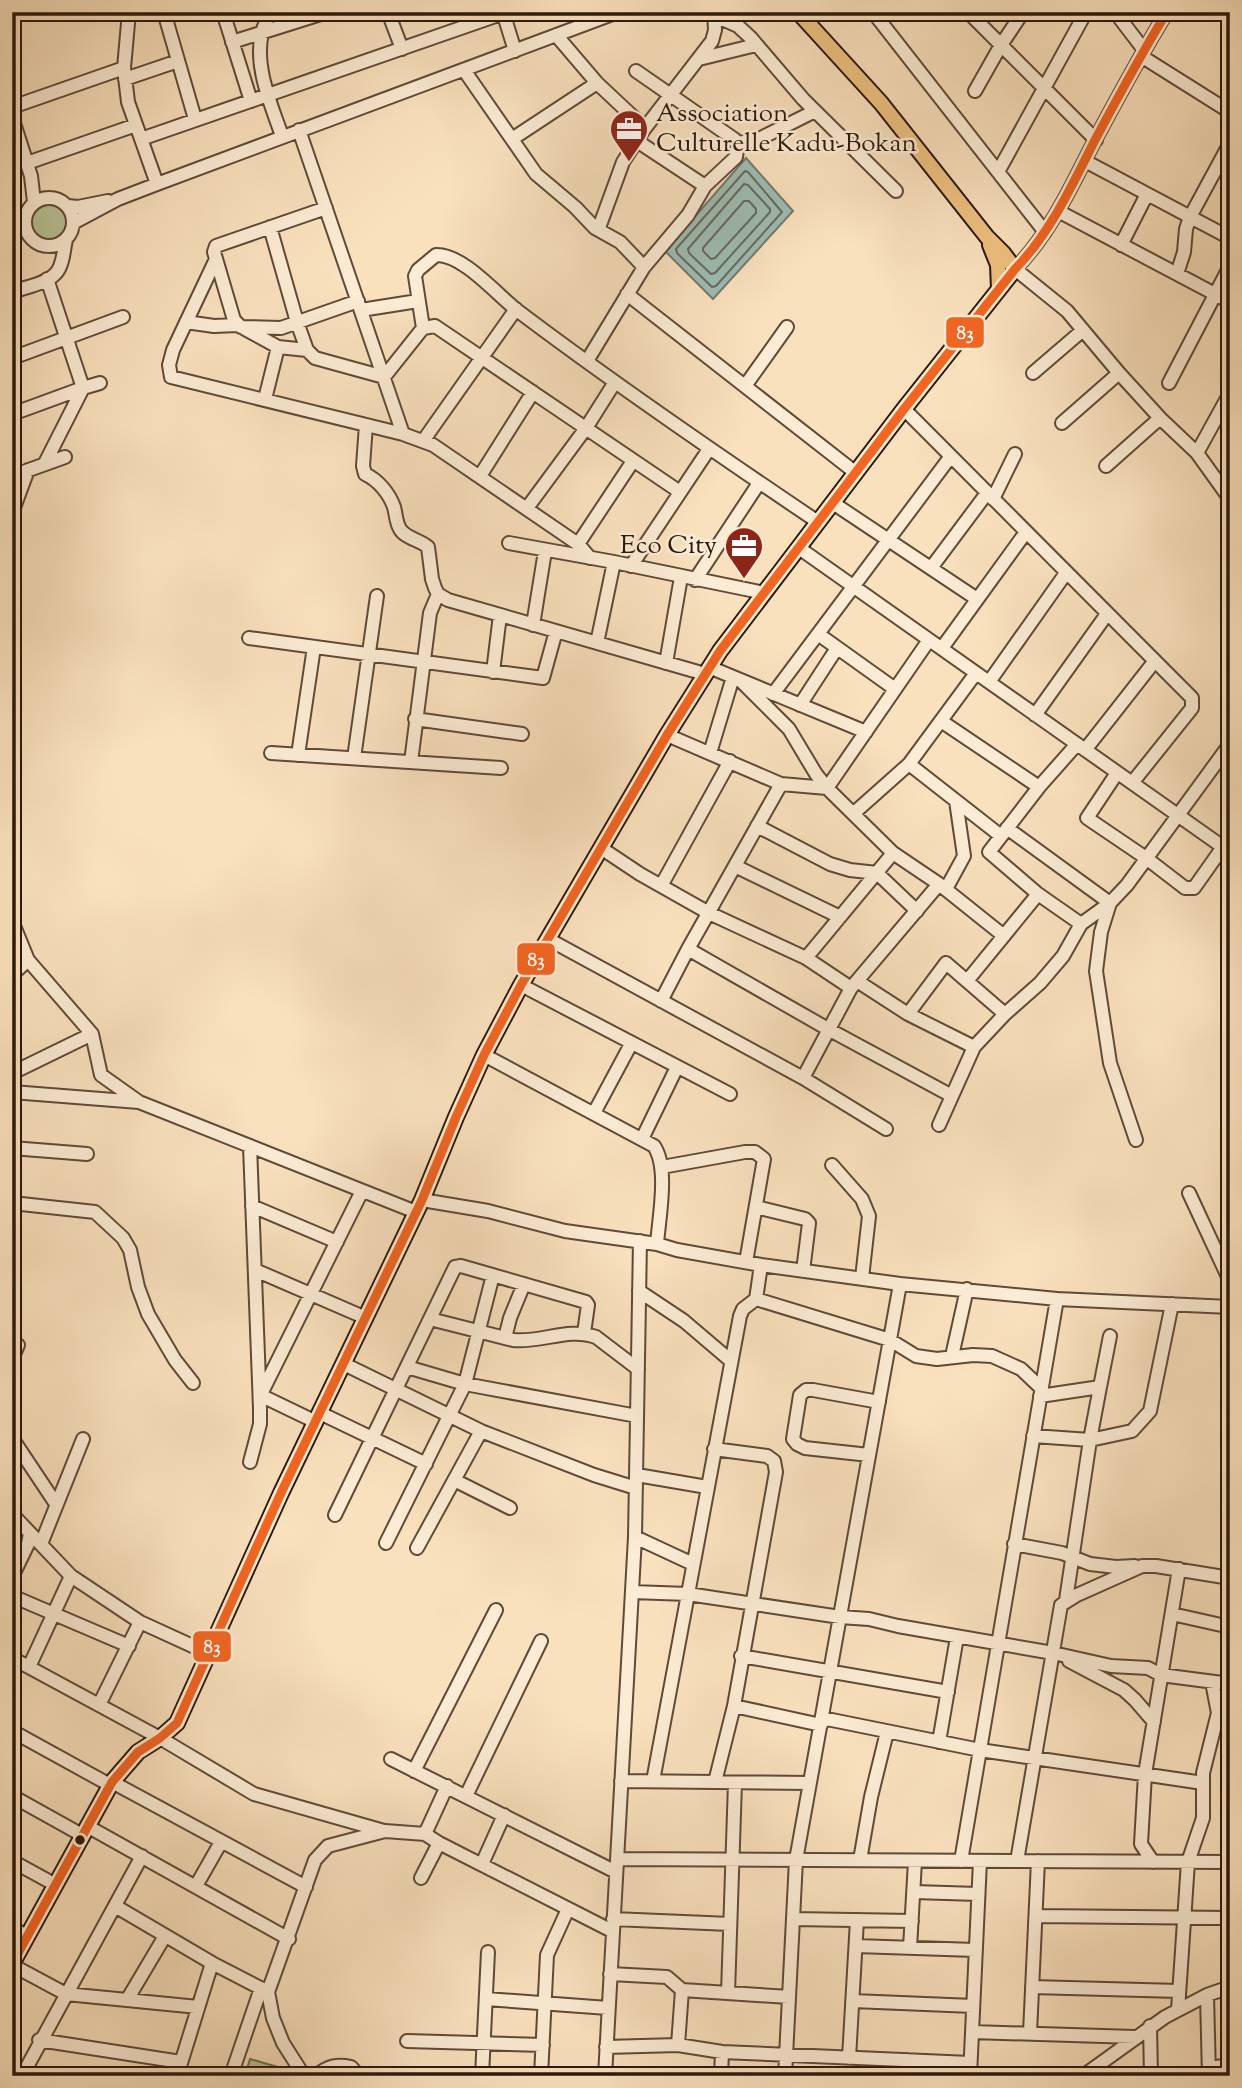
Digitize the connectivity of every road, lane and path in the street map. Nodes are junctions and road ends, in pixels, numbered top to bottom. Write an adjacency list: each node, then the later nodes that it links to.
1 (142, 12): 17 (street)
2 (164, 12): 27 (street)
3 (223, 12): 20 (street)
4 (271, 12): 18 (street)
5 (327, 12): 18 (street)
6 (388, 12): 23 (street)
7 (618, 12): 19 (street)
8 (798, 12): 70 (main road)
9 (968, 12): 22 (street)
10 (1023, 12): 22 (street)
11 (1086, 12): 32 (street)
12 (1115, 12): 25 (street)
13 (1167, 12): 25 (street)
14 (503, 13): 23 (street); 24 (street)
15 (715, 14): 21 (street); 26 (street)
16 (879, 14): 54 (street)
17 (128, 15): 30 (street)
18 (262, 32): 20 (street); 35 (street)
19 (556, 35): 24 (street); 31 (street)
20 (232, 42): 36 (street)
21 (756, 45): 26 (street); 38 (street)
22 (1001, 46): 32 (street); 33 (street)
23 (401, 49): 35 (street)
24 (515, 51): 28 (street)
25 (1142, 53): 39 (street); 48 (street)
26 (699, 59): 34 (street)
27 (178, 61): 30 (street); 41 (street)
28 (464, 69): 44 (street); 47 (street)
29 (636, 71): 34 (street)
30 (124, 74): 37 (street); 42 (street)
31 (597, 83): 43 (street); 47 (street)
32 (1043, 88): 48 (street); 54 (street)
33 (975, 91)
34 (671, 95): 43 (street); 50 (street)
35 (269, 96): 36 (street); 45 (street)
36 (251, 101): 41 (street)
37 (12, 107)
38 (815, 111): 50 (street); 57 (street)
39 (1230, 112)
40 (12, 117): 53 (street)
41 (195, 119): 46 (street)
42 (136, 125): 46 (street); 53 (street)
43 (645, 128): 49 (street)
44 (299, 130): 45 (street); 63 (street)
45 (282, 136): 55 (street)
46 (141, 139): 55 (street)
47 (512, 139): 68 (street)
48 (1096, 140): 52 (street)
49 (637, 141): 56 (street); 68 (street)
50 (738, 143): 56 (street)
51 (1230, 143): 65 (street)
52 (1084, 161): 58 (street); 64 (street)
53 (29, 170): 59 (street); 61 (street)
54 (998, 172): 69 (street)
55 (157, 184): 60 (street)
56 (705, 186): 77 (street)
57 (896, 191)
58 (1147, 194): 65 (street); 73 (street)
59 (55, 198): 61 (street); 62 (street)
60 (118, 199): 62 (street); 66 (street)
61 (34, 202): 74 (street)
62 (68, 206): 66 (street)
63 (326, 208): 67 (street); 88 (street)
64 (1058, 211): 69 (street); 73 (street)
65 (1190, 217): 71 (street); 80 (street)
66 (73, 223): 72 (street)
67 (270, 228): 75 (street); 92 (street)
68 (595, 228): 77 (street)
69 (1045, 232): 79 (street)
70 (987, 237): 79 (main road); 82 (main road)
71 (1230, 238)
72 (66, 239): 74 (street); 76 (street)
73 (1121, 245): 80 (street)
74 (47, 246): 76 (street)
75 (216, 259): 91 (street); 93 (street)
76 (60, 267): 81 (street)
77 (644, 267): 84 (street)
78 (1230, 267): 85 (street)
79 (1015, 269): 82 (main road); 96 (street)
80 (1177, 274): 85 (street)
81 (47, 279): 83 (street); 97 (street)
82 (999, 289): 114 (main road)
83 (12, 292)
84 (627, 295): 102 (street); 109 (street)
85 (1215, 295): 87 (street); 108 (street)
86 (418, 301): 88 (street); 89 (street); 95 (street)
87 (1230, 302)
88 (359, 305): 92 (street); 105 (street)
89 (516, 309): 100 (street); 102 (street)
90 (123, 317): 97 (street)
91 (186, 322): 93 (street); 113 (street)
92 (297, 322): 93 (street); 99 (street)
93 (239, 326): 98 (street)
94 (787, 327): 109 (street)
95 (423, 328): 100 (street); 105 (street)
96 (1083, 330): 103 (street); 104 (street)
97 (68, 336): 101 (street); 110 (street)
98 (278, 347): 99 (street); 113 (street)
99 (307, 349): 105 (street)
100 (482, 357): 111 (street); 121 (street)
101 (12, 358)
102 (587, 361): 106 (street)
103 (1033, 373)
104 (1119, 373): 116 (street); 117 (street)
105 (384, 377): 120 (street)
106 (615, 382): 119 (street); 122 (street)
107 (100, 383): 110 (street)
108 (1170, 383)
109 (745, 386): 131 (street)
110 (83, 388): 115 (street); 128 (street)
111 (533, 392): 119 (street); 133 (street)
112 (1230, 393): 123 (street)
113 (265, 399): 118 (street)
114 (904, 409): 125 (street); 131 (main road)
115 (12, 414)
116 (1160, 418): 123 (street); 129 (street)
117 (1062, 423)
118 (366, 425): 120 (street); 156 (street)
119 (586, 428): 127 (street); 139 (street)
120 (403, 434): 121 (street)
121 (423, 441): 133 (street)
122 (709, 449): 134 (street); 135 (street)
123 (1198, 453): 137 (street)
124 (1015, 454): 136 (street)
125 (951, 456): 136 (street); 143 (street)
126 (65, 457): 128 (street)
127 (633, 461): 135 (street); 145 (street)
128 (45, 463): 130 (street)
129 (1106, 466)
130 (28, 470): 132 (street); 140 (street)
131 (856, 473): 138 (main road)
132 (12, 476)
133 (480, 476): 139 (street)
134 (759, 483): 141 (street); 153 (street)
135 (680, 492): 150 (street)
136 (990, 496): 142 (street); 151 (street)
137 (1230, 499)
138 (833, 503): 141 (main road); 143 (street)
139 (527, 508): 145 (street)
140 (12, 513)
141 (818, 522): 146 (main road)
142 (1026, 532): 152 (street); 158 (street)
143 (888, 540): 151 (street); 154 (street)
144 (509, 543): 147 (street)
145 (578, 544): 148 (street)
146 (799, 548): 154 (street); 155 (main road)
147 (545, 551): 148 (street); 161 (street)
148 (590, 558): 149 (street)
149 (614, 562): 150 (street); 166 (street)
150 (631, 566): 153 (street)
151 (931, 568): 158 (street)
152 (1066, 573): 159 (street); 178 (street)
153 (688, 578): 155 (street); 173 (street)
154 (853, 586): 163 (street); 165 (street)
155 (765, 593): 174 (main road)
156 (438, 594): 160 (street); 171 (street)
157 (377, 596): 170 (street)
158 (977, 599): 169 (street)
159 (1107, 614): 172 (street); 182 (street)
160 (500, 615): 161 (street); 175 (street)
161 (533, 625): 162 (street)
162 (556, 631): 166 (street); 175 (street)
163 (818, 634): 168 (street); 180 (street)
164 (249, 638): 167 (street)
165 (929, 640): 169 (street); 179 (street)
166 (597, 643): 173 (street)
167 (314, 647): 170 (street); 192 (street)
168 (837, 648): 179 (street); 181 (street)
169 (942, 648): 176 (street)
170 (368, 655): 171 (street); 193 (street)
171 (423, 662): 175 (street); 183 (street)
172 (1154, 662): 189 (street); 199 (street)
173 (666, 663): 174 (street)
174 (707, 671): 177 (street); 187 (main road)
175 (493, 672)
176 (976, 673): 178 (street); 184 (street)
177 (737, 678): 180 (street); 191 (street); 202 (street)
178 (989, 682): 182 (street)
179 (895, 689): 185 (street)
180 (773, 694): 181 (street)
181 (800, 705): 185 (street)
182 (1035, 715): 189 (street)
183 (415, 719): 186 (street); 195 (street)
184 (941, 721): 196 (street); 201 (street)
185 (866, 732): 202 (street)
186 (523, 734)
187 (667, 735): 191 (street); 209 (main road)
188 (1230, 744): 205 (street)
189 (1081, 747): 198 (street); 201 (street)
190 (271, 753): 192 (street)
191 (710, 753): 194 (street)
192 (298, 755): 193 (street)
193 (354, 758): 195 (street)
194 (730, 761): 200 (street); 214 (street)
195 (411, 762): 197 (street)
196 (909, 764): 203 (street); 204 (street)
197 (501, 768)
198 (1117, 773): 199 (street); 211 (street)
199 (1132, 783): 205 (street)
200 (781, 784): 202 (street); 206 (street)
201 (1039, 787): 207 (street)
202 (827, 788): 204 (street)
203 (957, 801): 207 (street); 215 (street)
204 (854, 813): 210 (street)
205 (1178, 815): 208 (street); 211 (street)
206 (757, 826): 212 (street); 213 (street)
207 (1004, 832): 216 (street); 217 (street)
208 (1227, 845): 211 (street)
209 (601, 848): 214 (street); 224 (main road)
210 (893, 853): 213 (street); 215 (street)
211 (1146, 858): 217 (street)
212 (735, 866): 219 (street); 220 (street)
213 (877, 873): 218 (street); 220 (street)
214 (661, 886): 219 (street)
215 (943, 886): 218 (street); 223 (street)
216 (1038, 894): 222 (street); 223 (street)
217 (1110, 903): 222 (street); 251 (street)
218 (917, 911): 230 (street)
219 (709, 913): 225 (street); 226 (street)
220 (840, 917): 226 (street)
221 (12, 921): 227 (street)
222 (1081, 924): 234 (street)
223 (1004, 936): 228 (street)
224 (548, 939): 231 (main road); 232 (street)
225 (688, 949): 232 (street); 235 (street)
226 (806, 958): 230 (street)
227 (28, 960): 229 (street); 236 (street)
228 (967, 981): 233 (street); 234 (street)
229 (12, 982)
230 (854, 984): 233 (street); 235 (street)
231 (521, 985): 237 (street); 239 (main road)
232 (661, 1001): 242 (street)
233 (908, 1014): 238 (street)
234 (1005, 1014): 238 (street)
235 (828, 1029): 242 (street); 245 (street)
236 (92, 1034): 241 (street); 246 (street)
237 (631, 1044): 240 (street); 247 (street)
238 (974, 1047): 245 (street)
239 (484, 1055): 247 (street); 261 (main road)
240 (677, 1066): 244 (street); 250 (street)
241 (12, 1073)
242 (803, 1078): 249 (street)
243 (12, 1092): 246 (street)
244 (730, 1094)
245 (952, 1096): 248 (street)
246 (139, 1102): 252 (street)
247 (594, 1113): 250 (street)
248 (939, 1125)
249 (886, 1129)
250 (642, 1139): 256 (street)
251 (1136, 1140)
252 (250, 1146): 257 (street); 260 (street)
253 (12, 1148): 254 (street)
254 (87, 1154)
255 (832, 1165): 271 (street)
256 (662, 1167): 262 (street); 265 (street)
257 (362, 1191): 261 (street); 264 (street)
258 (1189, 1194): 272 (street)
259 (12, 1203): 296 (street)
260 (253, 1206): 264 (street); 268 (street)
261 (419, 1206): 263 (street); 282 (main road)
262 (756, 1208): 266 (street); 269 (street)
263 (640, 1241): 265 (street); 276 (street)
264 (337, 1242): 277 (street)
265 (657, 1244): 266 (street)
266 (747, 1262): 267 (street)
267 (761, 1265): 269 (street); 278 (street)
268 (255, 1270): 277 (street); 301 (street)
269 (803, 1271): 271 (street)
270 (493, 1275): 274 (street); 283 (street); 284 (street)
271 (862, 1278): 273 (street)
272 (1230, 1281)
273 (900, 1283): 275 (street); 288 (street)
274 (524, 1284): 285 (street); 287 (street)
275 (967, 1289): 279 (street); 290 (street)
276 (639, 1291): 292 (street); 295 (street)
277 (311, 1294): 282 (street); 301 (street)
278 (756, 1299): 288 (street); 292 (street)
279 (1057, 1299): 280 (street); 300 (street)
280 (1172, 1304): 281 (street); 311 (street)
281 (1230, 1307)
282 (366, 1318): 293 (main road)
283 (430, 1319): 284 (street); 294 (street)
284 (479, 1331): 287 (street); 297 (street)
285 (584, 1333): 287 (street); 295 (street)
286 (1110, 1336): 298 (street)
287 (505, 1338)
288 (890, 1340): 290 (street); 302 (street)
289 (18, 1345): 291 (street)
290 (952, 1356): 300 (street)
291 (12, 1359)
292 (731, 1360): 312 (street)
293 (345, 1364): 299 (street); 305 (main road)
294 (407, 1367): 297 (street); 299 (street)
295 (638, 1369): 304 (street)
296 (193, 1383)
297 (464, 1384): 303 (street); 304 (street)
298 (1100, 1387): 300 (street); 311 (street)
299 (396, 1389): 303 (street); 309 (street)
300 (1041, 1392): 307 (street)
301 (260, 1395): 305 (street); 314 (street)
302 (879, 1402): 313 (street); 313 (street)
303 (449, 1415): 306 (street); 315 (street)
304 (638, 1416): 317 (street)
305 (318, 1418): 309 (street); 352 (main road)
306 (481, 1431): 316 (street); 317 (street)
307 (1033, 1436): 311 (street); 327 (street)
308 (12, 1438): 319 (street)
309 (372, 1438): 315 (street); 322 (street)
310 (83, 1439): 319 (street)
311 (1090, 1440): 329 (street)
312 (714, 1449): 318 (street); 340 (street)
313 (869, 1455): 344 (street)
314 (250, 1462)
315 (426, 1464): 325 (street)
316 (454, 1480): 320 (street); 328 (street)
317 (636, 1481): 318 (street); 324 (street)
318 (707, 1487): 330 (street)
319 (56, 1504): 326 (street)
320 (510, 1508)
321 (12, 1514): 323 (street)
322 (335, 1515)
323 (30, 1533): 326 (street); 334 (street)
324 (635, 1538): 330 (street); 336 (street)
325 (386, 1543)
326 (41, 1544): 333 (street)
327 (1014, 1544): 329 (street); 349 (street)
328 (417, 1548)
329 (1072, 1558): 331 (street); 339 (street)
330 (693, 1564): 337 (street)
331 (1142, 1566): 332 (street); 339 (street)
332 (1179, 1569): 335 (street); 343 (street)
333 (71, 1576): 342 (street); 345 (street)
334 (12, 1577)
335 (1230, 1578)
336 (632, 1592): 337 (street); 374 (street)
337 (688, 1594): 340 (street); 375 (street)
338 (12, 1596): 342 (street)
339 (1066, 1600): 351 (street)
340 (752, 1603): 344 (street); 353 (street)
341 (496, 1610): 372 (street)
342 (53, 1614): 350 (street); 355 (street)
343 (1172, 1614): 346 (street); 357 (street)
344 (840, 1617): 347 (street); 356 (street)
345 (140, 1622): 350 (street); 352 (street)
346 (1230, 1628)
347 (957, 1637): 349 (street); 360 (street)
348 (541, 1641): 383 (street)
349 (997, 1644): 351 (street); 369 (street)
350 (128, 1646): 361 (street)
351 (1053, 1653): 357 (street); 364 (street); 370 (street)
352 (210, 1654): 367 (main road)
353 (741, 1657): 356 (street); 362 (street)
354 (12, 1658): 355 (street)
355 (29, 1667): 361 (street)
356 (830, 1673): 360 (street); 363 (street)
357 (1161, 1675): 358 (street); 364 (street)
358 (1212, 1682): 359 (street); 380 (street)
359 (1230, 1684)
360 (948, 1692): 368 (street)
361 (99, 1705): 367 (street)
362 (734, 1706): 363 (street); 376 (street)
363 (821, 1722): 366 (street); 379 (street)
364 (1154, 1722): 373 (street)
365 (12, 1731): 377 (street)
366 (887, 1732): 368 (street); 394 (street)
367 (160, 1738): 377 (main road); 386 (street)
368 (939, 1742): 369 (street)
369 (980, 1750): 370 (street); 397 (street)
370 (1034, 1758): 373 (street); 399 (street)
371 (391, 1759): 372 (street)
372 (414, 1771): 381 (street)
373 (1145, 1774): 380 (street); 401 (street)
374 (621, 1781): 375 (street); 391 (street)
375 (653, 1781): 376 (street)
376 (715, 1782): 378 (street)
377 (111, 1783): 385 (main road); 388 (street)
378 (735, 1783): 379 (street); 392 (street)
379 (810, 1783): 393 (street)
380 (1203, 1783): 402 (street)
381 (447, 1786): 383 (street); 387 (street)
382 (12, 1796): 385 (street)
383 (466, 1796): 384 (street)
384 (504, 1815): 404 (street); 405 (street)
385 (85, 1830): 390 (street); 407 (main road)
386 (385, 1831): 387 (street); 409 (street)
387 (425, 1834): 389 (street)
388 (221, 1842): 408 (street); 409 (street)
389 (439, 1843): 404 (street); 406 (street)
390 (142, 1856): 408 (street); 412 (street)
391 (617, 1859): 392 (street); 405 (street)
392 (732, 1859): 393 (street); 420 (street)
393 (796, 1860): 394 (street); 417 (street)
394 (860, 1860): 396 (street)
395 (12, 1861): 407 (street)
396 (915, 1861): 397 (street); 410 (street)
397 (961, 1861): 398 (street)
398 (980, 1861): 399 (street); 411 (street)
399 (1017, 1861): 400 (street)
400 (1038, 1861): 401 (street); 414 (street)
401 (1153, 1861): 402 (street)
402 (1188, 1862): 403 (street); 415 (street)
403 (1230, 1862)
404 (482, 1864): 413 (street)
405 (616, 1872): 421 (street)
406 (421, 1878)
407 (54, 1884): 423 (main road)
408 (196, 1886): 425 (street)
409 (306, 1887): 425 (street)
410 (914, 1892): 411 (street); 419 (street)
411 (978, 1894): 428 (street)
412 (114, 1906): 424 (street); 439 (street)
413 (569, 1909): 421 (street); 445 (street)
414 (1036, 1916): 415 (street); 433 (street)
415 (1184, 1918): 416 (street); 437 (street)
416 (1230, 1918)
417 (793, 1919): 418 (street); 441 (street)
418 (857, 1920): 419 (street); 426 (street)
419 (912, 1921): 427 (street)
420 (730, 1924): 421 (street); 438 (street)
421 (613, 1925): 432 (street)
422 (12, 1928): 423 (street)
423 (27, 1936): 431 (main road)
424 (165, 1936): 430 (street); 443 (street)
425 (289, 1938): 435 (street)
426 (856, 1946): 427 (street); 444 (street)
427 (910, 1948): 428 (street)
428 (975, 1950): 446 (street)
429 (488, 1952): 442 (street)
430 (212, 1963): 435 (street); 447 (street)
431 (12, 1965): 439 (street)
432 (610, 1974): 436 (street); 448 (street)
433 (1032, 1987): 437 (street); 452 (street)
434 (1230, 1987): 440 (street)
435 (265, 1990): 470 (street); 471 (street)
436 (682, 1990): 438 (street); 458 (street)
437 (1179, 1991): 449 (street)
438 (728, 1993): 441 (street)
439 (66, 1994): 443 (street); 454 (street)
440 (1207, 1995): 449 (street); 467 (street)
441 (789, 1997): 461 (street)
442 (486, 1999): 445 (street); 456 (street)
443 (127, 2000): 447 (street)
444 (853, 2001): 446 (street); 462 (street)
445 (544, 2005): 448 (street); 457 (street)
446 (973, 2006): 451 (street)
447 (198, 2007): 464 (street)
448 (608, 2008): 459 (street)
449 (1178, 2010): 450 (street)
450 (1150, 2026): 453 (street); 481 (street)
451 (972, 2032): 452 (street); 466 (street)
452 (1030, 2033): 453 (street)
453 (1135, 2037): 480 (street)
454 (39, 2040): 464 (street); 468 (street)
455 (407, 2041): 456 (street)
456 (484, 2043): 457 (street); 474 (street)
457 (542, 2045): 475 (street)
458 (678, 2045): 459 (street); 460 (street)
459 (606, 2047): 476 (street)
460 (722, 2052): 461 (street); 477 (street)
461 (786, 2055): 462 (street); 478 (street)
462 (849, 2057): 463 (street)
463 (908, 2060): 466 (street); 479 (street)
464 (181, 2062): 469 (street)
465 (1230, 2065): 467 (street)
466 (970, 2069)
467 (1209, 2072)
468 (22, 2076)
469 (177, 2076)
470 (231, 2076)
471 (304, 2076)
472 (316, 2076): 473 (street)
473 (359, 2076)
474 (482, 2076)
475 (541, 2076)
476 (604, 2076)
477 (721, 2076)
478 (786, 2076)
479 (907, 2076)
480 (1083, 2076)
481 (1151, 2076)

